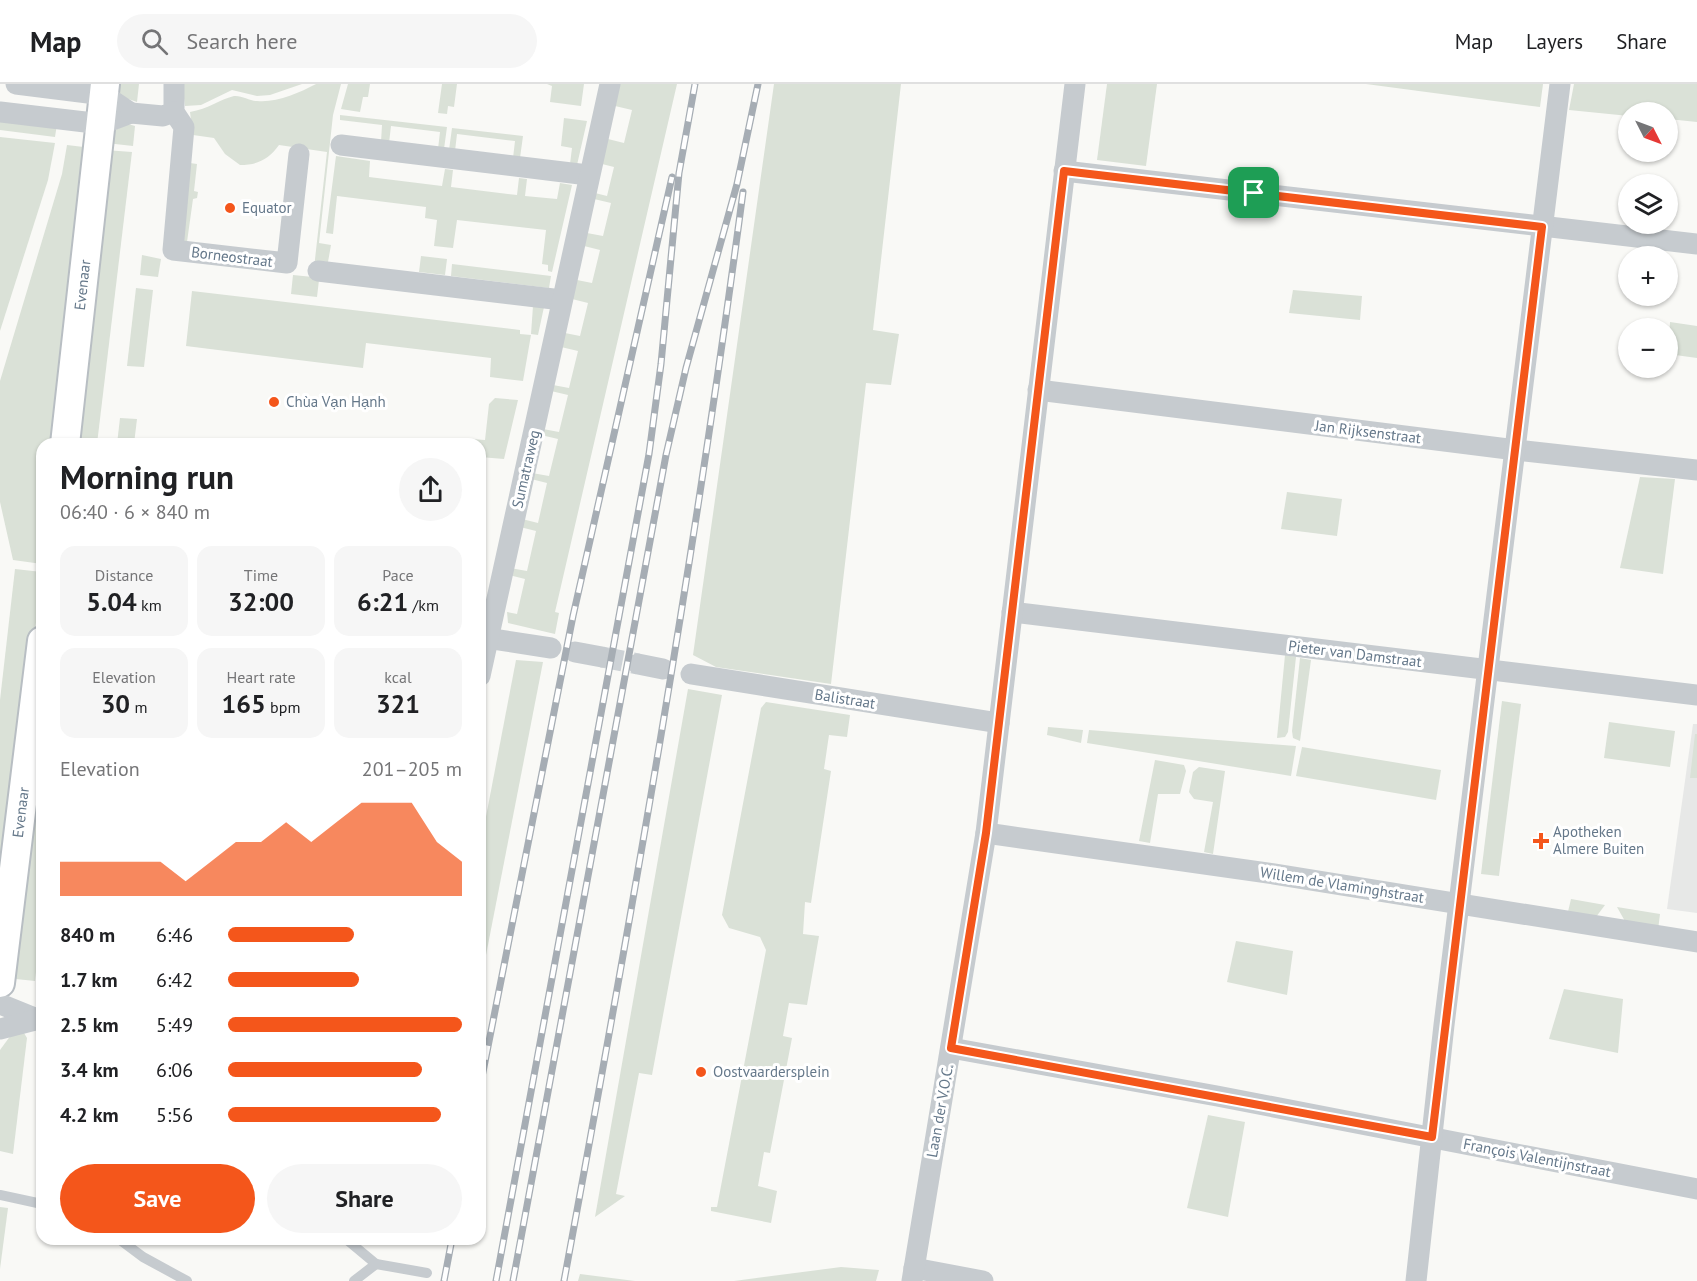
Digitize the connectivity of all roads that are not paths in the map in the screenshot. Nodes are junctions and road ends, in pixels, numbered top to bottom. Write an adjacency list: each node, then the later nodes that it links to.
1 (16, 84): 6 (street)
2 (174, 84): 8 (street, Borneostraat)
3 (610, 84): 14 (street, Sumatraweg)
4 (1075, 84): 13 (street, Laan der V.O.C.)
5 (1560, 84): 15 (street)
6 (104, 90): 9 (street); 10 (main road, Evenaar)
7 (0, 112): 10 (street)
8 (174, 112): 9 (street); 12 (street, Borneostraat)
9 (131, 113): 10 (street)
10 (102, 124): 20 (main road, Evenaar)
11 (341, 145): 14 (street)
12 (299, 154)
13 (1064, 171): 15 (street); 19 (street, Laan der V.O.C.)
14 (588, 175): 18 (street, Sumatraweg)
15 (1542, 227): 16 (street); 21 (street)
16 (1697, 244)
17 (318, 271): 18 (street)
18 (562, 300): 24 (street, Sumatraweg)
19 (1038, 390): 21 (street, Jan Rijksenstraat); 23 (street, Laan der V.O.C.)
20 (66, 438)
21 (1516, 450): 22 (street, Jan Rijksenstraat); 31 (street)
22 (1697, 470)
23 (1012, 612): 31 (street, Pieter van Damstraat); 35 (street, Laan der V.O.C.)
24 (486, 628)
25 (486, 637): 26 (street)
26 (551, 648)
27 (575, 652): 28 (street)
28 (602, 657)
29 (638, 664): 30 (street)
30 (663, 669)
31 (1487, 670): 34 (street, Pieter van Damstraat); 37 (street)
32 (691, 674): 35 (street, Balistraat)
33 (36, 690): 39 (main road, Evenaar)
34 (1697, 695)
35 (999, 723): 36 (street, Laan der V.O.C.)
36 (986, 833): 37 (street, Willem de Vlaminghstraat); 44 (street, Laan der V.O.C.)
37 (1460, 904): 38 (street, Willem de Vlaminghstraat); 45 (street)
38 (1697, 942)
39 (0, 983)
40 (0, 1004): 41 (street)
41 (36, 1020)
42 (36, 1021): 43 (street)
43 (0, 1029)
44 (951, 1048): 45 (street, François Valentijnstraat); 53 (street, Laan der V.O.C.)
45 (1432, 1137): 46 (street, François Valentijnstraat); 57 (street)
46 (1697, 1189)
47 (0, 1195): 48 (lane)
48 (36, 1203)
49 (127, 1245): 54 (lane)
50 (353, 1245): 51 (lane)
51 (376, 1264): 52 (lane); 55 (lane)
52 (427, 1273)
53 (913, 1275): 56 (street)
54 (187, 1281)
55 (354, 1281)
56 (983, 1281)
57 (1416, 1281)

